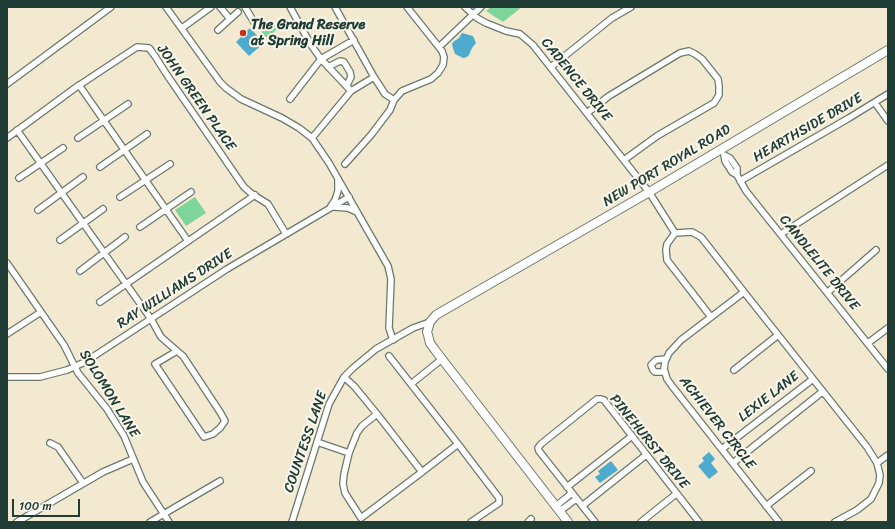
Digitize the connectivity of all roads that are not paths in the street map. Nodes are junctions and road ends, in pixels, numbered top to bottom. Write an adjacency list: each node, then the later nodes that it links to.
1 (110, 7): 25 (street)
2 (166, 7): 16 (street)
3 (211, 7): 16 (street)
4 (220, 7): 14 (street)
5 (245, 7): 15 (street)
6 (290, 7): 21 (street)
7 (335, 7): 18 (street)
8 (407, 7): 19 (street)
9 (465, 7): 13 (street, CADENCE DRIVE)
10 (481, 7): 13 (street)
11 (631, 7): 22 (street)
12 (238, 12): 14 (street)
13 (473, 15): 19 (street); 22 (street, CADENCE DRIVE)
14 (230, 19): 17 (street)
15 (255, 24)
16 (182, 28): 41 (street)
17 (218, 30)
18 (354, 40): 21 (street); 24 (street)
19 (439, 47): 31 (street)
20 (888, 50): 44 (main road, NEW PORT ROYAL ROAD)
21 (321, 59): 23 (street); 30 (street)
22 (551, 66): 34 (street, CADENCE DRIVE)
23 (328, 67): 27 (street); 27 (street)
24 (374, 77): 28 (street); 31 (street)
25 (7, 84)
26 (79, 85): 35 (street); 37 (street, JOHN GREEN PLACE); 59 (street, JOHN GREEN PLACE)
27 (347, 85): 28 (street)
28 (351, 90): 41 (street)
29 (888, 94): 32 (street, HEARTHSIDE DRIVE)
30 (290, 99)
31 (394, 100): 48 (street)
32 (875, 102): 36 (street); 55 (street, HEARTHSIDE DRIVE)
33 (128, 104): 35 (street)
34 (587, 113): 45 (street, CADENCE DRIVE); 45 (street)
35 (103, 121): 40 (street); 43 (street)
36 (888, 121)
37 (17, 130): 39 (street, JOHN GREEN PLACE); 46 (street)
38 (147, 134): 43 (street)
39 (7, 138)
40 (78, 138)
41 (312, 138): 53 (street)
42 (62, 148): 46 (street)
43 (125, 150): 50 (street); 54 (street)
44 (722, 152): 55 (street, CANDLELITE DRIVE); 57 (main road, NEW PORT ROYAL ROAD)
45 (624, 160): 57 (street, CADENCE DRIVE)
46 (40, 163): 52 (street); 58 (street)
47 (170, 164): 54 (street)
48 (345, 164)
49 (888, 165): 71 (street)
50 (100, 167)
51 (83, 177): 58 (street)
52 (19, 178)
53 (338, 178): 61 (street); 62 (street)
54 (146, 180): 60 (street); 64 (street)
55 (740, 181): 71 (street, CANDLELITE DRIVE)
56 (191, 192): 64 (street)
57 (649, 192): 69 (street); 86 (main road, NEW PORT ROYAL ROAD)
58 (61, 193): 65 (street); 67 (street)
59 (255, 195): 70 (street, JOHN GREEN PLACE); 74 (street)
60 (120, 197)
61 (349, 197): 62 (street, RAY WILLIAMS DRIVE); 66 (street)
62 (330, 208): 66 (street); 70 (street, RAY WILLIAMS DRIVE)
63 (103, 209): 67 (street)
64 (166, 209): 68 (street); 74 (street)
65 (38, 210)
66 (357, 212): 90 (street)
67 (83, 224): 73 (street); 76 (street)
68 (140, 227)
69 (675, 233): 80 (street); 84 (street)
70 (286, 234): 85 (street, RAY WILLIAMS DRIVE)
71 (781, 234): 81 (street, CANDLELITE DRIVE)
72 (125, 237): 76 (street)
73 (60, 240)
74 (188, 242): 79 (street)
75 (876, 250): 81 (street)
76 (104, 253): 78 (street); 79 (street)
77 (7, 263): 83 (street, SOLOMON LANE)
78 (80, 271)
79 (126, 284): 82 (street); 85 (street)
80 (744, 292): 84 (street); 89 (street)
81 (828, 292): 91 (street, CANDLELITE DRIVE)
82 (100, 302)
83 (41, 312): 88 (street); 96 (street, SOLOMON LANE)
84 (711, 317): 95 (street)
85 (151, 319): 92 (street); 96 (street, RAY WILLIAMS DRIVE)
86 (430, 322): 90 (street, COUNTESS LANE); 94 (main road)
87 (888, 328): 91 (street)
88 (7, 334)
89 (778, 335): 98 (street); 102 (street)
90 (393, 340): 101 (street, COUNTESS LANE)
91 (868, 344): 97 (street, CANDLELITE DRIVE)
92 (177, 351): 92 (street)
93 (389, 356): 103 (street)
94 (442, 359): 103 (street); 127 (main road)
95 (666, 359): 99 (street, ACHIEVER CIRCLE); 99 (street)
96 (75, 367): 100 (street, RAY WILLIAMS DRIVE); 114 (street, SOLOMON LANE)
97 (886, 367)
98 (734, 370)
99 (665, 372): 110 (street, ACHIEVER CIRCLE)
100 (7, 377)
101 (344, 377): 105 (street); 107 (street, COUNTESS LANE)
102 (813, 379): 104 (street); 110 (street, LEXIE LANE)
103 (411, 384): 109 (street)
104 (822, 392): 115 (street, LEXIE LANE); 116 (street)
105 (377, 414): 111 (street); 118 (street)
106 (632, 436): 112 (street, PINEHURST DRIVE); 121 (street); 121 (street, PINEHURST DRIVE)
107 (317, 442): 111 (street); 133 (street, COUNTESS LANE)
108 (50, 443): 120 (street)
109 (458, 444): 118 (street); 134 (street)
110 (722, 449): 115 (street, ACHIEVER CIRCLE)
111 (349, 453): 129 (street)
112 (646, 455): 123 (street, PINEHURST DRIVE); 125 (street)
113 (888, 455): 116 (street)
114 (133, 459): 120 (street); 128 (street, SOLOMON LANE)
115 (733, 463): 126 (street, ACHIEVER CIRCLE)
116 (877, 463): 140 (street)
117 (811, 471): 126 (street)
118 (422, 472): 129 (street)
119 (220, 481): 128 (street)
120 (83, 483): 130 (street)
121 (567, 487): 122 (street, PINEHURST DRIVE)
122 (572, 493): 124 (street, PINEHURST DRIVE); 127 (street)
123 (676, 494): 137 (street); 138 (street, PINEHURST DRIVE)
124 (576, 498): 125 (street, PINEHURST DRIVE); 127 (street)
125 (582, 506): 136 (street, PINEHURST DRIVE)
126 (766, 506): 139 (street, ACHIEVER CIRCLE)
127 (558, 508): 135 (main road)
128 (164, 514): 131 (street); 132 (street, SOLOMON LANE)
129 (362, 520)
130 (17, 522)
131 (150, 522)
132 (169, 522)
133 (292, 522)
134 (470, 522)
135 (568, 522)
136 (595, 522)
137 (641, 522)
138 (699, 522)
139 (779, 522)
140 (835, 522)

